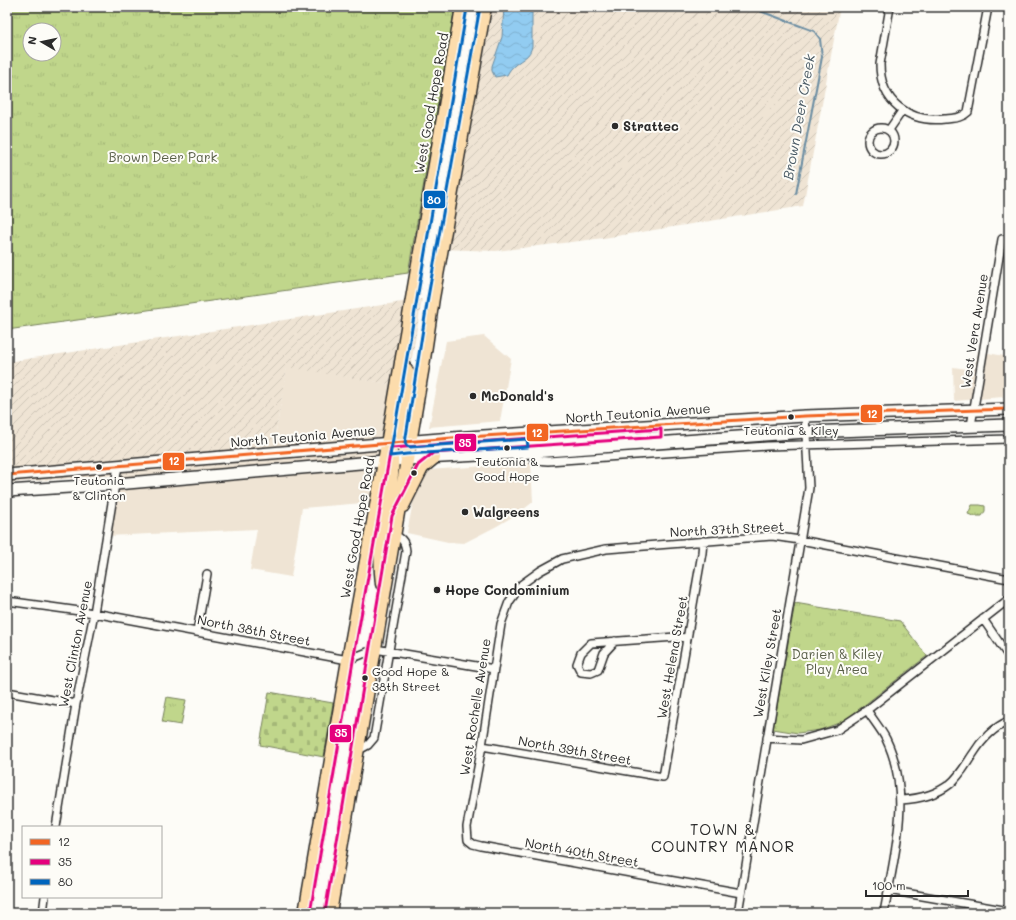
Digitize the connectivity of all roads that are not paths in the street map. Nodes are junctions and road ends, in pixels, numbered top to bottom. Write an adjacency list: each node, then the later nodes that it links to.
1 (462, 7): 8 (main road, West Good Hope Road)
2 (485, 7): 16 (main road)
3 (890, 7): 5 (street)
4 (988, 7): 5 (street)
5 (902, 111): 6 (street)
6 (889, 130)
7 (1002, 239): 10 (street, West Vera Avenue)
8 (401, 362): 16 (main road); 17 (main road, West Good Hope Road)
9 (1009, 409): 10 (main road, North Teutonia Avenue)
10 (973, 410): 11 (main road, North Teutonia Avenue); 13 (street, West Vera Avenue)
11 (805, 416): 14 (street, West Kiley Street); 16 (main road, North Teutonia Avenue)
12 (1009, 425): 13 (main road)
13 (970, 426): 14 (main road)
14 (806, 432): 18 (street, West Kiley Street); 19 (main road)
15 (1009, 439): 18 (street)
16 (405, 442): 17 (main road, North Teutonia Avenue); 21 (main road)
17 (387, 443): 22 (main road); 23 (main road, North Teutonia Avenue)
18 (806, 445): 19 (street); 30 (street, West Kiley Street)
19 (534, 456): 20 (main road)
20 (434, 458): 21 (main road); 27 (main road)
21 (407, 459): 22 (main road); 27 (main road)
22 (388, 461): 25 (main road); 28 (main road)
23 (118, 466): 24 (main road, North Teutonia Avenue); 25 (street, West Clinton Avenue)
24 (7, 475)
25 (116, 484): 26 (main road); 38 (street, West Clinton Avenue)
26 (7, 491)
27 (397, 518): 29 (main road)
28 (376, 535): 29 (street); 35 (main road); 46 (main road, West Good Hope Road)
29 (398, 538): 35 (main road); 44 (street)
30 (800, 540): 31 (street, North 37th Street); 33 (street, North 37th Street); 52 (street, West Kiley Street)
31 (703, 541): 34 (street, North 37th Street); 41 (street, West Helena Street)
32 (207, 574): 40 (street)
33 (1009, 579)
34 (522, 584): 47 (street, West Rochelle Avenue)
35 (384, 595): 43 (main road)
36 (1009, 599): 39 (street)
37 (7, 601): 38 (street, North 38th Street)
38 (94, 613): 40 (street, North 38th Street); 49 (street, West Clinton Avenue)
39 (983, 619): 45 (street); 50 (street)
40 (197, 632): 46 (street, North 38th Street)
41 (687, 638): 42 (street); 55 (street, West Helena Street)
42 (615, 641): 42 (street)
43 (375, 648): 44 (street); 46 (street); 54 (main road)
44 (389, 651): 47 (street); 54 (street)
45 (1009, 657)
46 (348, 660): 64 (main road, West Good Hope Road)
47 (494, 669): 53 (street, West Rochelle Avenue)
48 (7, 692): 49 (street)
49 (76, 704): 57 (street, West Clinton Avenue)
50 (867, 710): 52 (street); 56 (street)
51 (1009, 721): 56 (street)
52 (767, 738): 60 (street, West Kiley Street)
53 (482, 746): 55 (street, North 39th Street); 58 (street, West Rochelle Avenue)
54 (357, 751): 65 (main road)
55 (663, 777)
56 (901, 800): 59 (street)
57 (56, 826)
58 (468, 840): 60 (street, North 40th Street)
59 (888, 890): 62 (street); 67 (street)
60 (741, 893): 66 (street, West Kiley Street)
61 (45, 898): 63 (street)
62 (1009, 911)
63 (43, 913)
64 (305, 913)
65 (330, 913)
66 (738, 913)
67 (884, 913)

